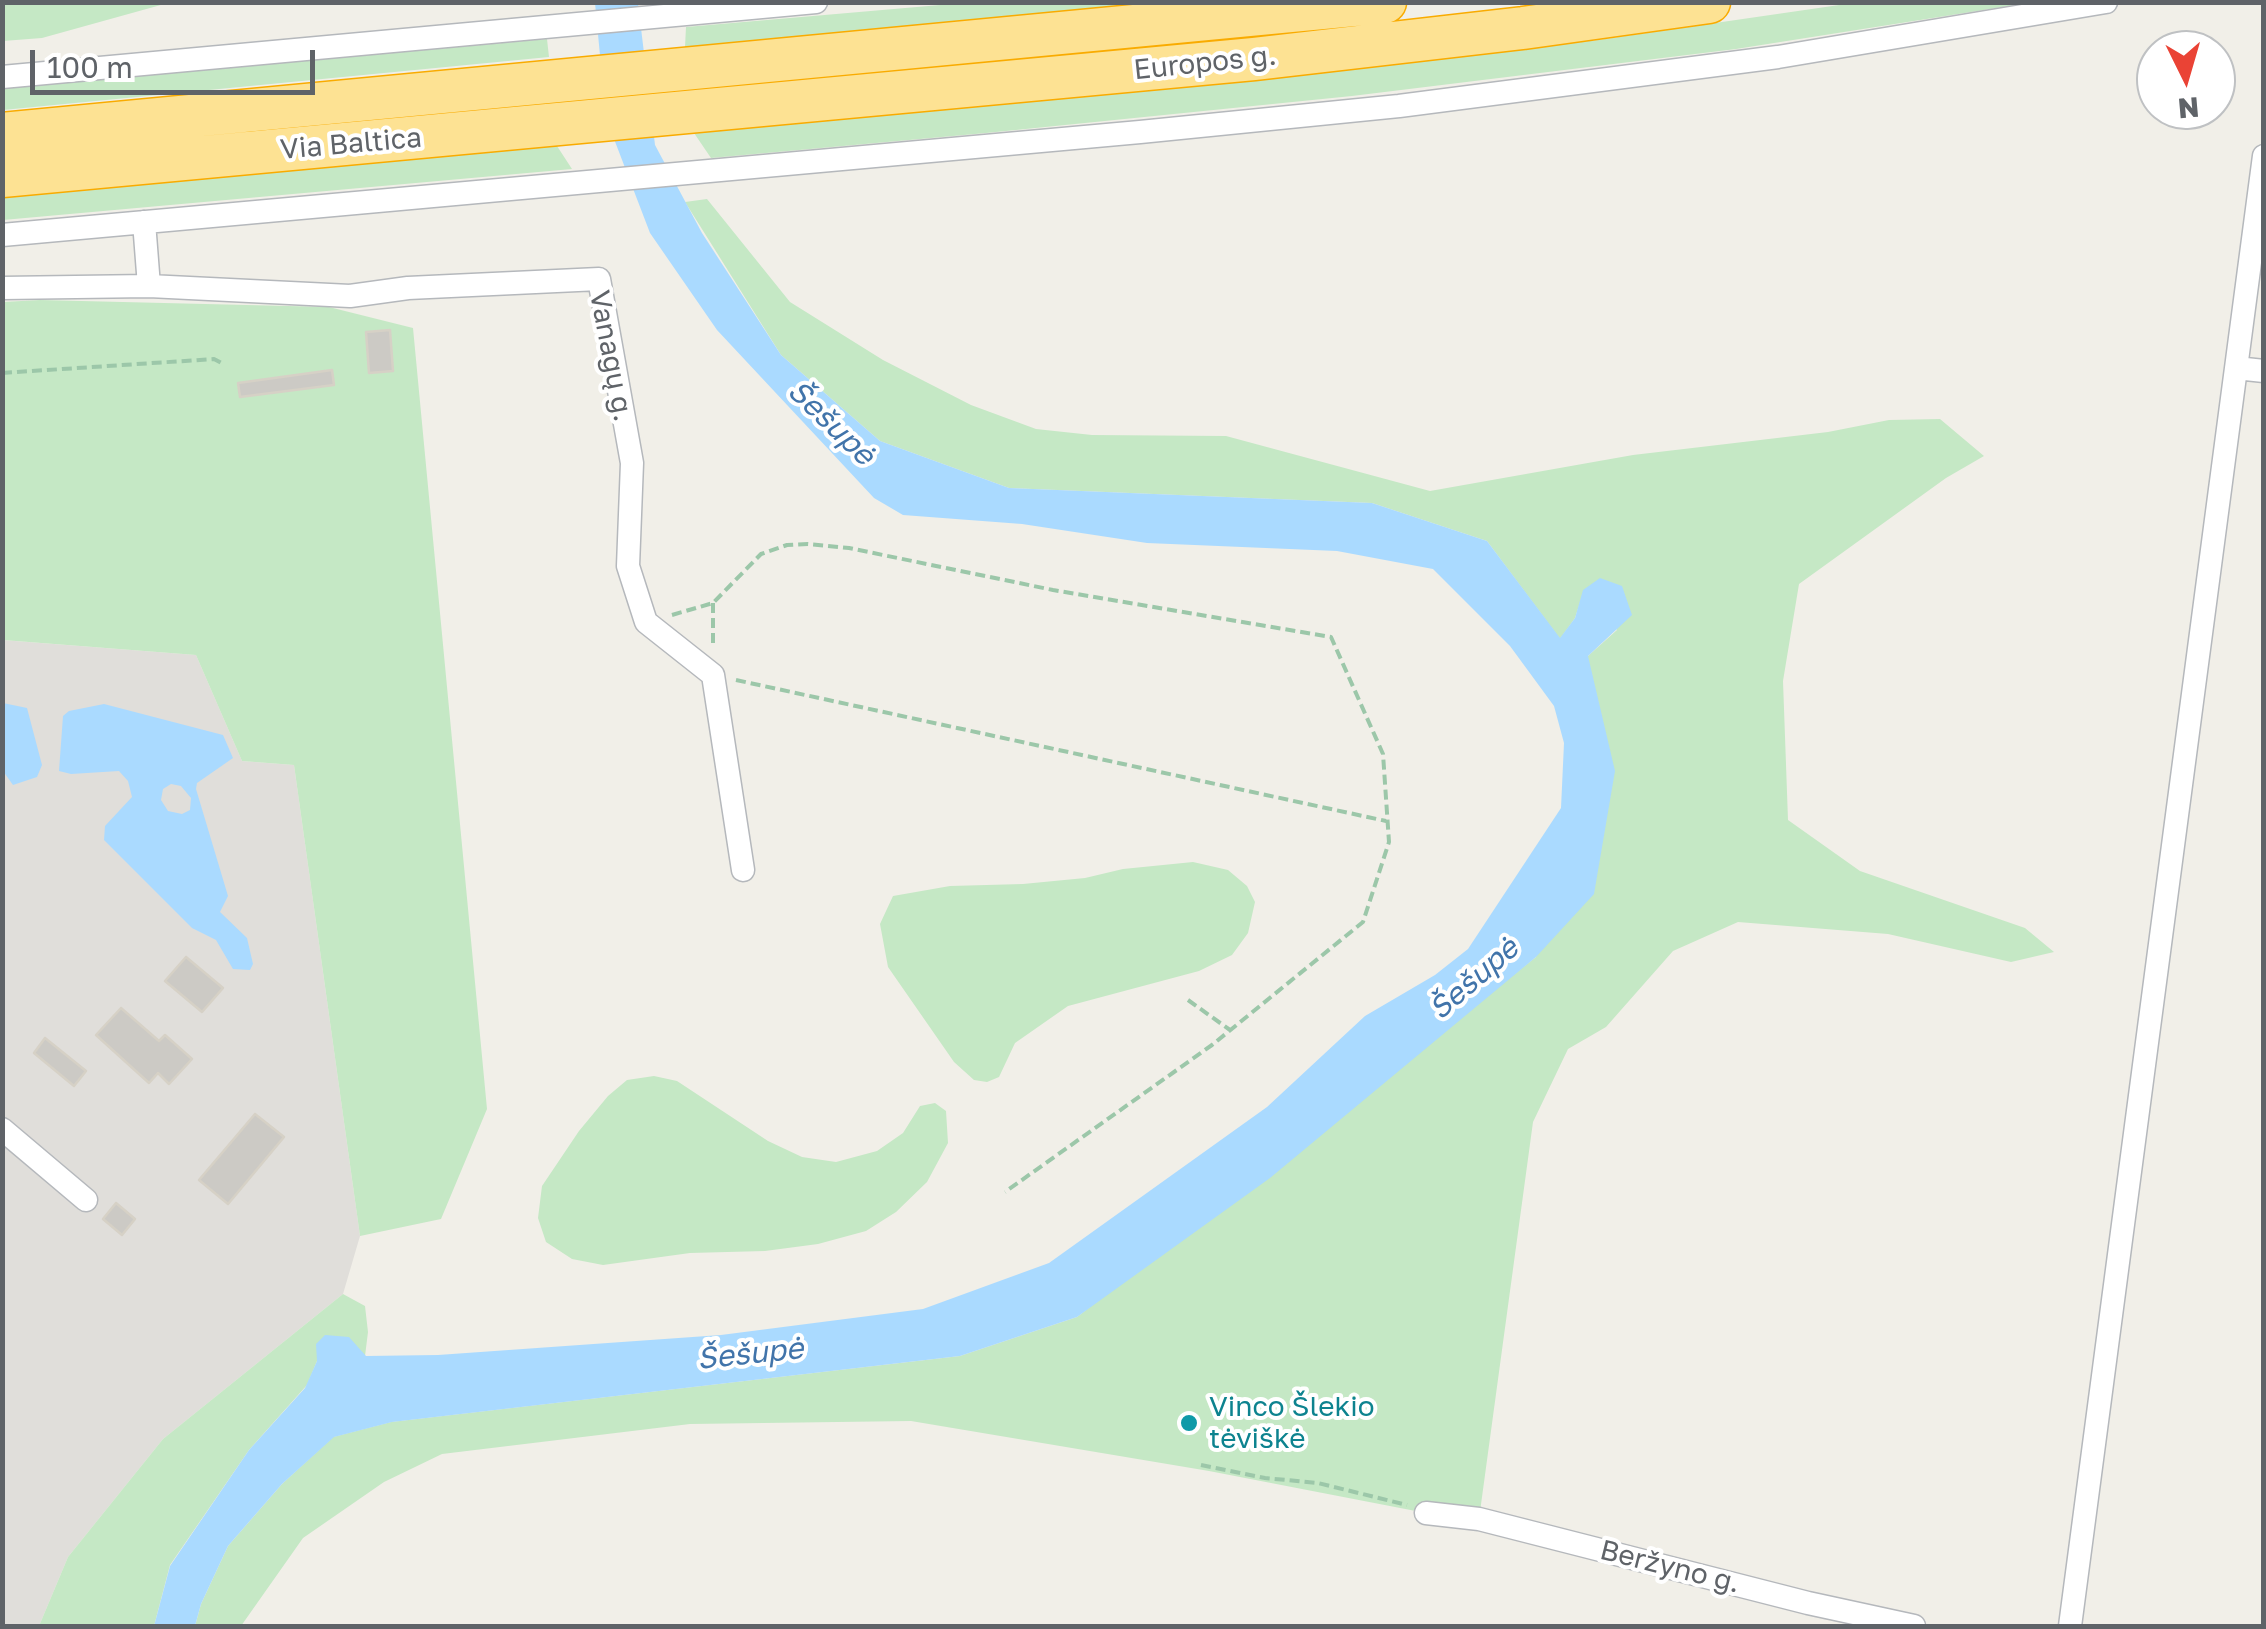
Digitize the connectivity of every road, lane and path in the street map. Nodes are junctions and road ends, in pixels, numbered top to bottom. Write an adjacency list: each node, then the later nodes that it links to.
1 (816, 2): 5 (street)
2 (1385, 2): 6 (highway, Europos g.)
3 (1709, 2): 6 (highway, Europos g.)
4 (2106, 2): 11 (street)
5 (2, 77)
6 (698, 90): 7 (highway, Via Baltica)
7 (549, 104): 8 (highway, Via Baltica); 10 (highway, Via Baltica)
8 (2, 134)
9 (2264, 156): 16 (street)
10 (2, 176)
11 (144, 222): 12 (street); 13 (street)
12 (2, 235)
13 (150, 286): 14 (street, Vanagų g.); 20 (street, Vanagų g.)
14 (2, 288)
15 (226, 365): 18 (path)
16 (2236, 368): 17 (street); 32 (street)
17 (2264, 371)
18 (2, 373)
19 (713, 603): 20 (path); 21 (path); 22 (path)
20 (646, 622): 21 (street)
21 (713, 675): 22 (path); 23 (street)
22 (1388, 821): 25 (path)
23 (743, 870)
24 (1188, 1000): 25 (path)
25 (1230, 1030): 27 (path)
26 (2, 1129): 28 (street)
27 (1006, 1192)
28 (86, 1200)
29 (1201, 1466): 30 (path)
30 (1426, 1513): 31 (street, Beržyno g.)
31 (1914, 1626)
32 (2070, 1626)

